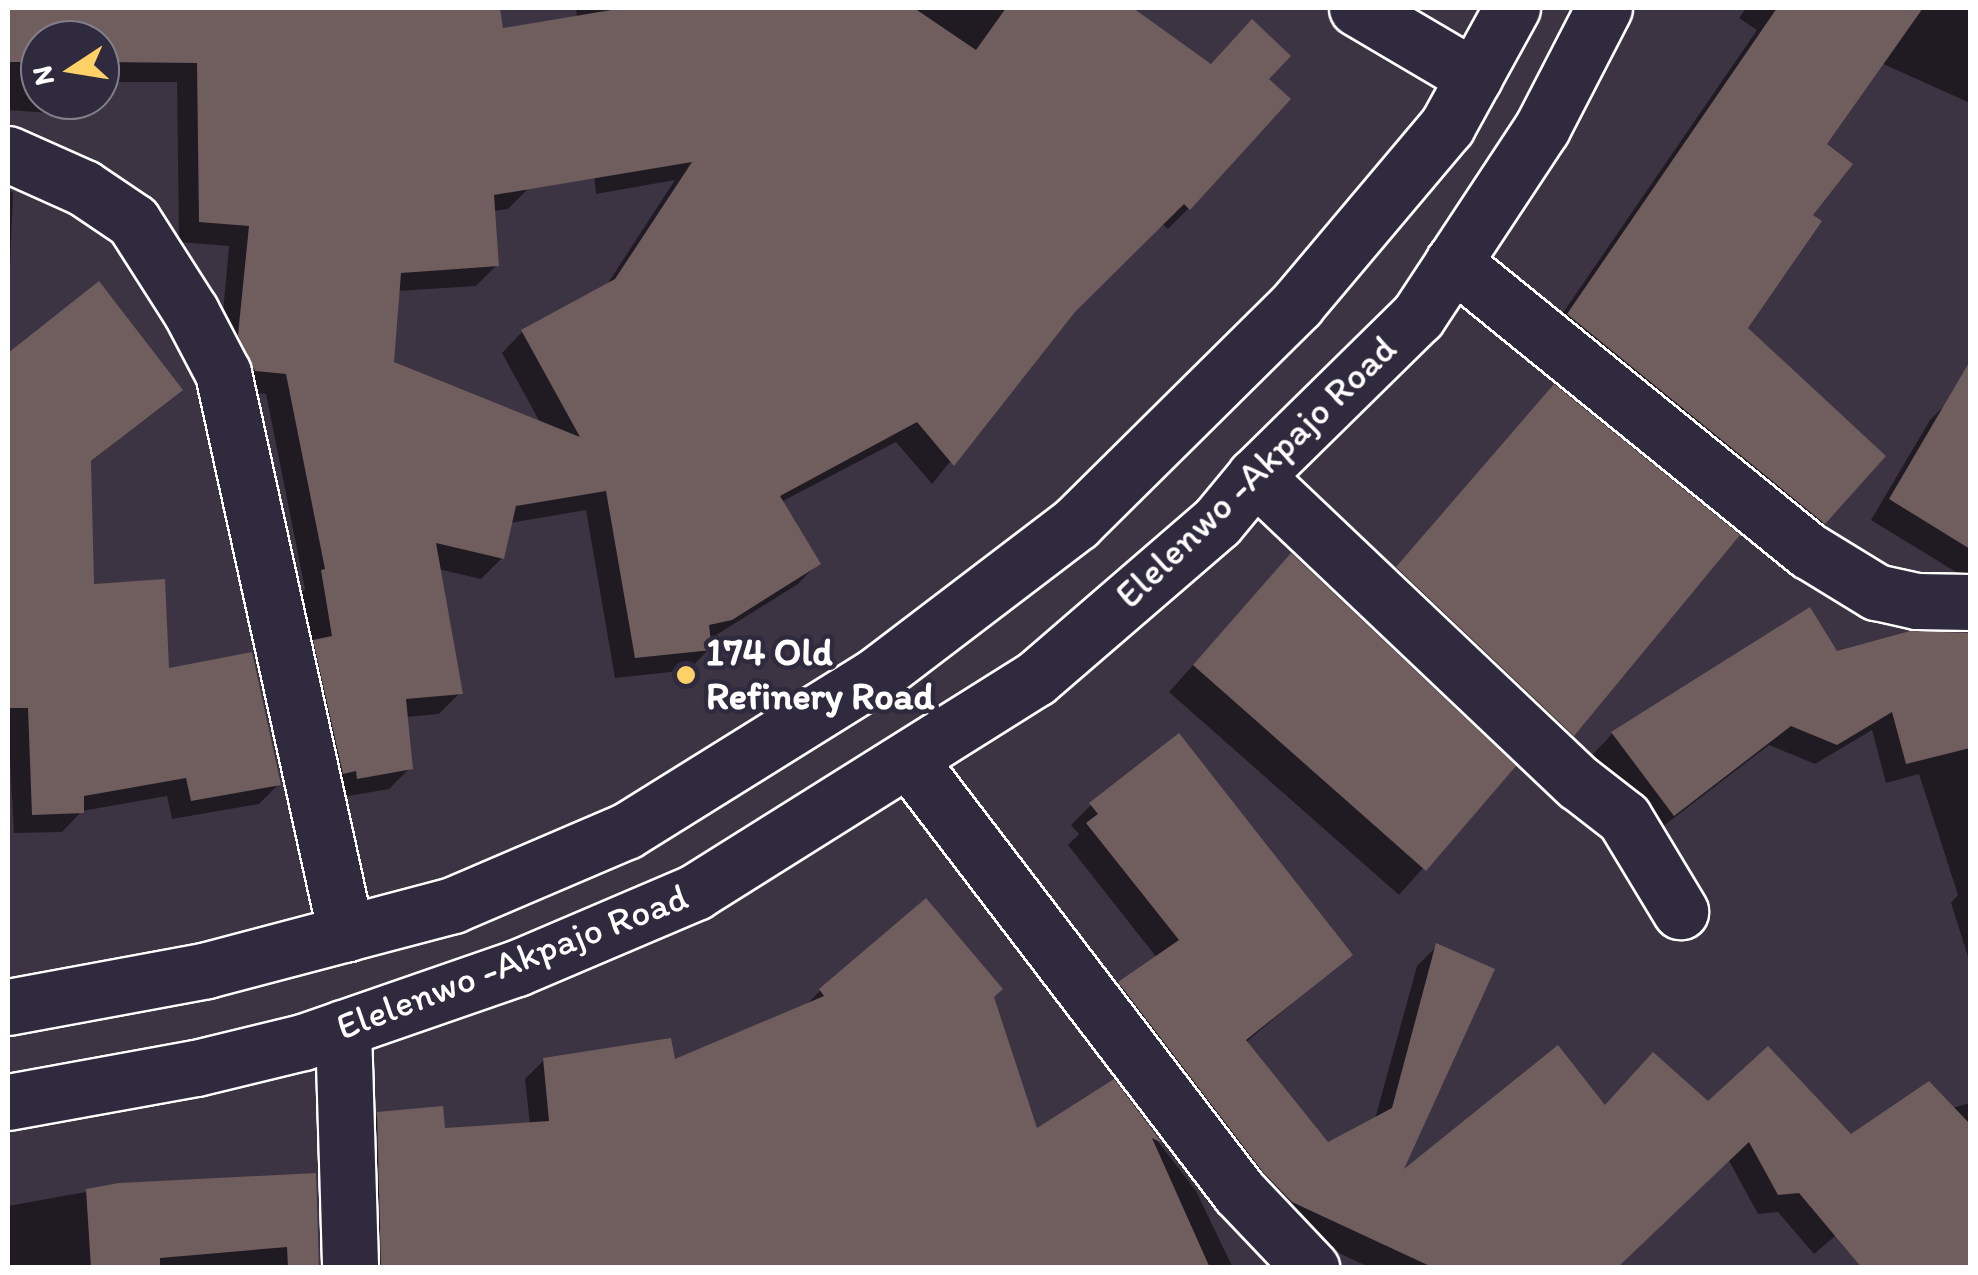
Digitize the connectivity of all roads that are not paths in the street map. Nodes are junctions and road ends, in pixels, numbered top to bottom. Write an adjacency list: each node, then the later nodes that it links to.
1 (1357, 8): 4 (main road)
2 (1512, 8): 4 (main road, Elelenwo -Akpajo Road)
3 (1604, 8): 6 (main road, Elelenwo -Akpajo Road)
4 (1474, 77): 11 (main road, Elelenwo -Akpajo Road)
5 (8, 154): 11 (main road)
6 (1454, 262): 7 (main road, Elelenwo -Akpajo Road); 8 (main road)
7 (1255, 476): 9 (main road, Elelenwo -Akpajo Road); 10 (main road)
8 (1970, 602)
9 (909, 760): 13 (main road, Elelenwo -Akpajo Road); 16 (main road)
10 (1680, 911)
11 (346, 934): 12 (main road, Elelenwo -Akpajo Road)
12 (8, 1007)
13 (344, 1028): 14 (main road, Elelenwo -Akpajo Road); 15 (main road)
14 (8, 1102)
15 (350, 1268)
16 (1311, 1268)

